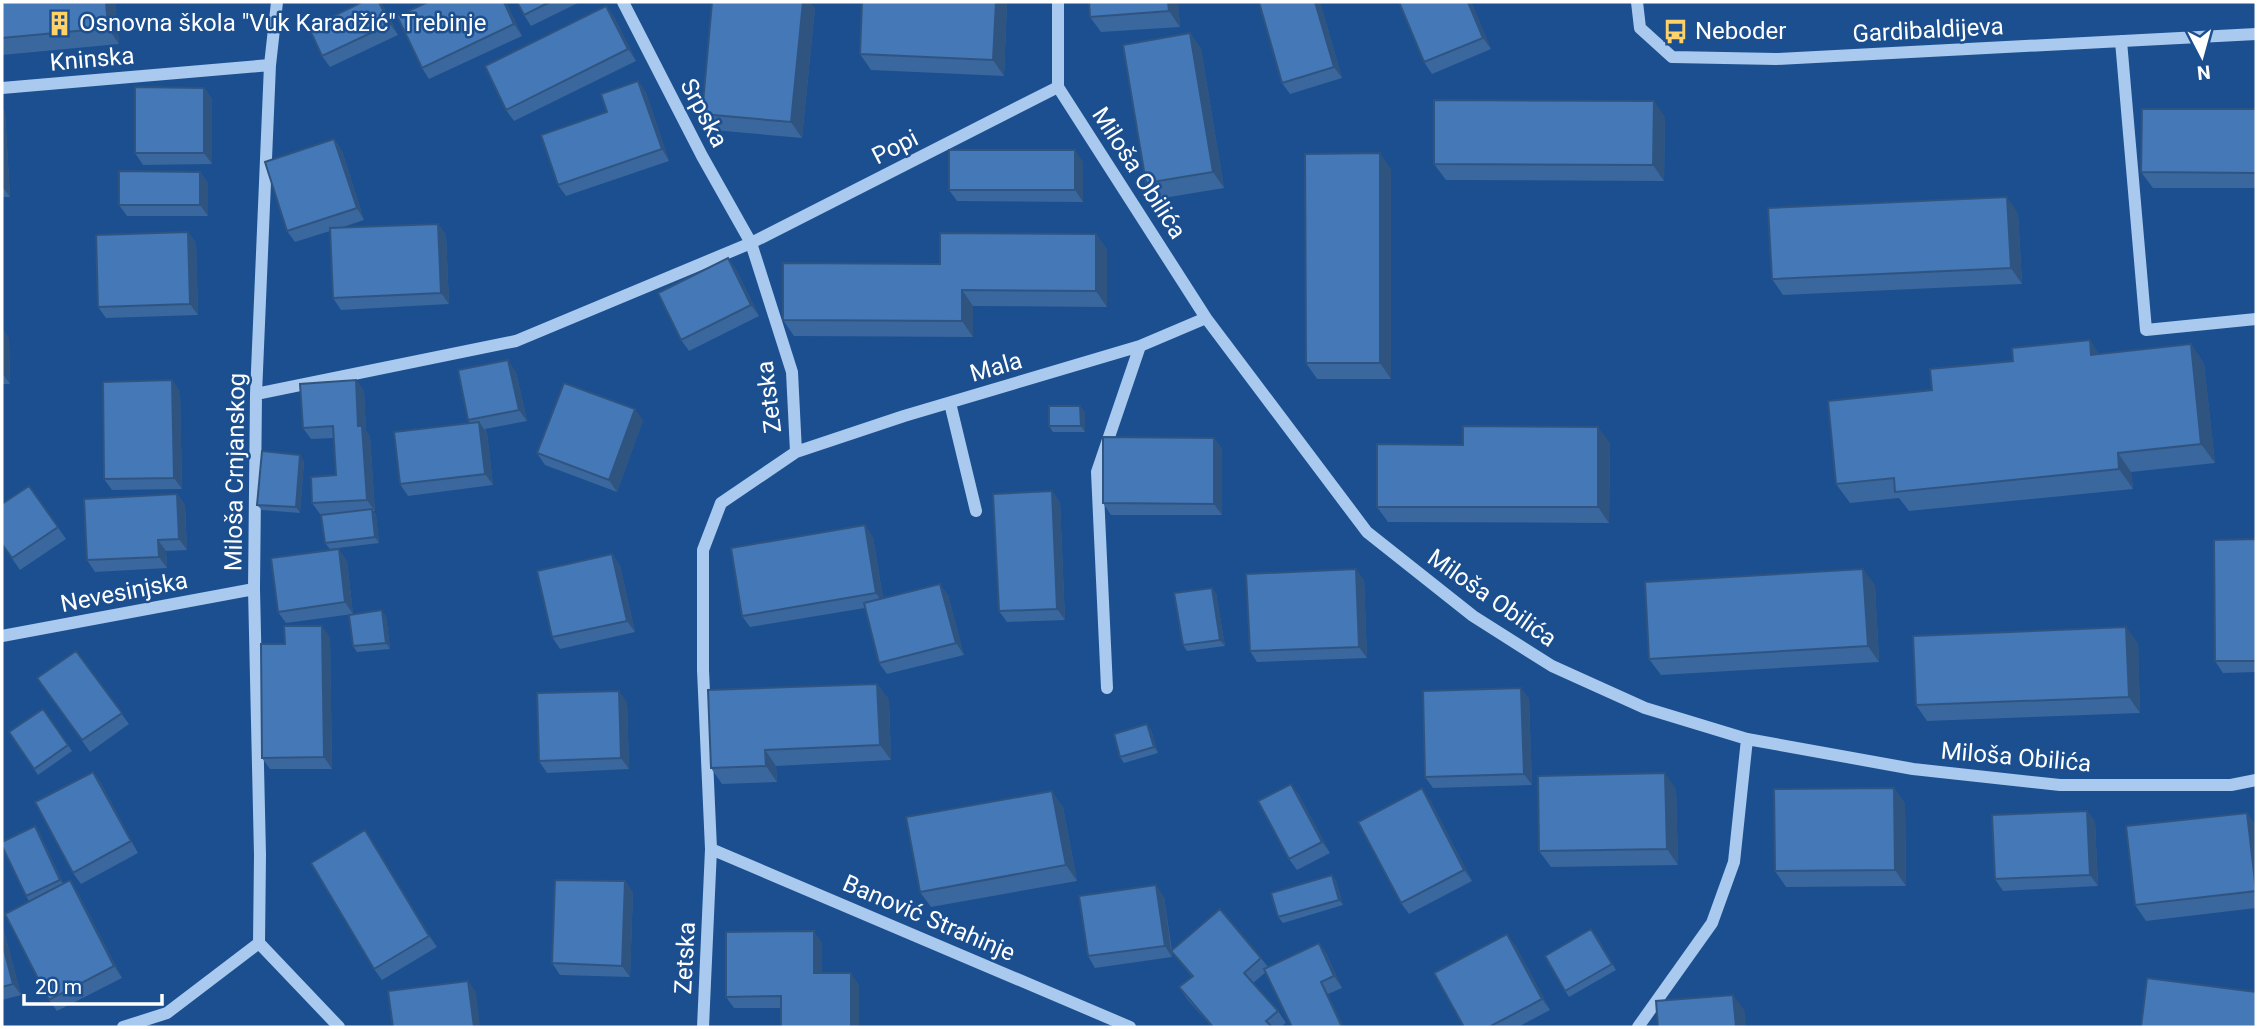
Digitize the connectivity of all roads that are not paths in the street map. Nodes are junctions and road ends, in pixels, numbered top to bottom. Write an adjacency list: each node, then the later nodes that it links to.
1 (277, 2): 7 (street, Miloša Crnjanskog)
2 (623, 2): 10 (street, Srpska)
3 (1058, 2): 8 (street)
4 (1637, 2): 6 (street, Gardibaldijeva)
5 (2256, 34): 6 (street, Gardibaldijeva)
6 (2121, 41): 12 (street)
7 (270, 65): 9 (street, Kninska); 14 (street, Miloša Crnjanskog)
8 (1058, 87): 10 (street, Popi); 11 (street, Miloša Obilića)
9 (2, 88)
10 (751, 243): 14 (street); 16 (street, Zetska)
11 (1206, 317): 13 (street, Mala); 21 (street, Miloša Obilića)
12 (2256, 320)
13 (1140, 346): 15 (street, Mala); 20 (street)
14 (256, 394): 18 (street, Miloša Crnjanskog)
15 (950, 403): 16 (street, Mala); 17 (street)
16 (796, 452): 23 (street, Zetska)
17 (976, 511)
18 (254, 589): 19 (street, Nevesinjska); 24 (street, Miloša Crnjanskog)
19 (2, 636)
20 (1107, 688)
21 (1747, 739): 22 (street, Miloša Obilića); 29 (street)
22 (2256, 780)
23 (711, 849): 27 (street, Zetska); 28 (street, Banović Strahinje)
24 (259, 943): 25 (street); 26 (street)
25 (123, 1027)
26 (339, 1027)
27 (703, 1027)
28 (1130, 1027)
29 (1638, 1027)

